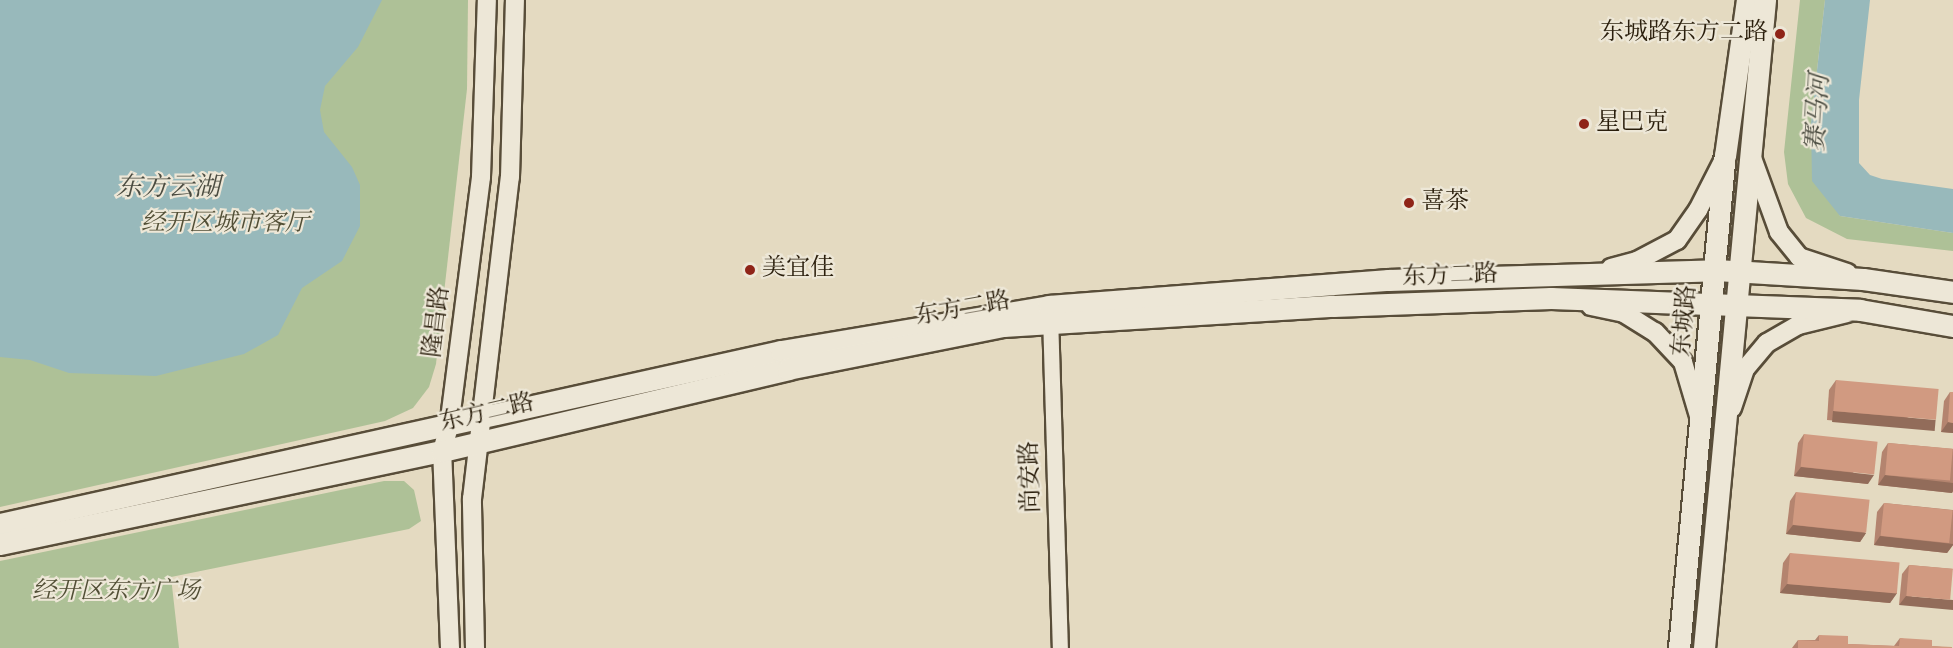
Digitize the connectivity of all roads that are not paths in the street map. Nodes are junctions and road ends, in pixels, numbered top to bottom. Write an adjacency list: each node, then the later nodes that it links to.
1 (487, 0): 20 (street, 隆昌路)
2 (514, 0): 18 (street)
3 (1747, 0): 6 (main road, 东城路)
4 (1765, 0): 5 (main road, 东城路)
5 (1749, 149): 8 (main road, 东城路); 10 (street)
6 (1725, 156): 7 (main road, 东城路); 9 (street)
7 (1716, 270): 8 (main road, 东方二路); 9 (main road, 东方二路); 13 (main road, 东城路)
8 (1742, 272): 10 (main road, 东方二路); 14 (main road, 东城路)
9 (1583, 276): 16 (main road, 东方二路)
10 (1863, 279): 11 (main road, 东方二路)
11 (1953, 292)
12 (1551, 298): 13 (main road, 东方二路); 16 (main road, 东方二路); 21 (street)
13 (1712, 303): 14 (main road, 东方二路); 21 (main road, 东城路)
14 (1739, 304): 15 (main road, 东方二路); 19 (main road, 东城路)
15 (1860, 310): 17 (main road, 东方二路); 19 (street)
16 (1050, 315): 18 (main road, 东方二路); 22 (main road, 东方二路); 28 (street, 尚安路)
17 (1953, 326)
18 (483, 420): 20 (main road, 东方二路); 22 (street)
19 (1727, 422): 30 (main road, 东城路)
20 (449, 427): 23 (street, 隆昌路); 24 (main road, 东方二路)
21 (1702, 427): 29 (main road, 东城路)
22 (480, 442): 23 (main road, 东方二路); 27 (street)
23 (442, 451): 25 (main road, 东方二路); 26 (street, 隆昌路)
24 (0, 524)
25 (0, 544)
26 (450, 648)
27 (476, 648)
28 (1060, 648)
29 (1679, 648)
30 (1704, 648)

